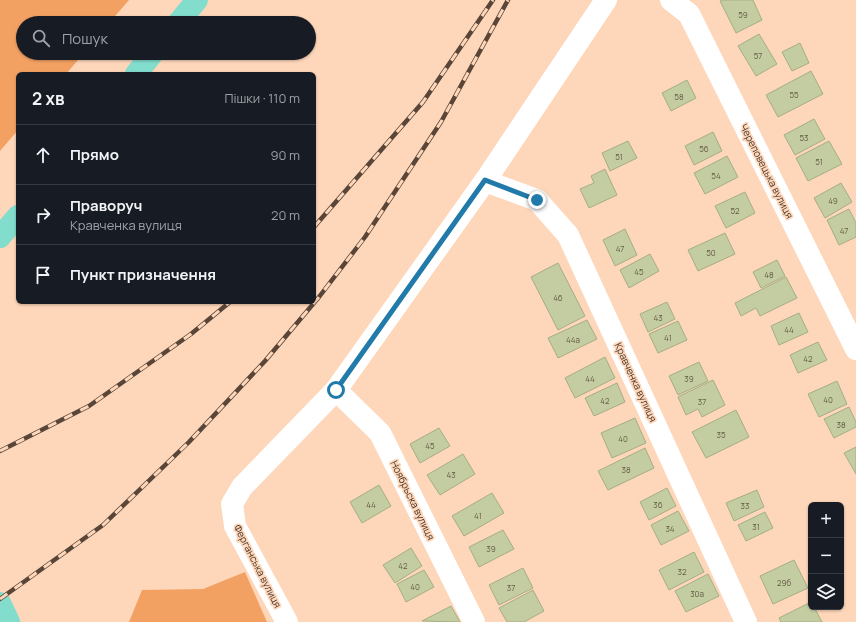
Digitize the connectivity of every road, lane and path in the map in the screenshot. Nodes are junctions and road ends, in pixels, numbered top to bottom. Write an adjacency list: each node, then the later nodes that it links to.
1 (197, 0): 4 (main road)
2 (606, 0): 7 (street, Ферганська вулиця)
3 (671, 0): 10 (street, Череповецька вулиця)
4 (184, 16)
5 (147, 60): 6 (main road)
6 (138, 72)
7 (485, 180): 11 (street, Ферганська вулиця); 16 (street, Кравченка вулиця)
8 (16, 218): 9 (main road)
9 (0, 237)
10 (856, 349)
11 (336, 390): 14 (street, Ферганська вулиця); 15 (street, Ноябрьска вулиця)
12 (0, 603): 13 (main road)
13 (9, 622)
14 (287, 622)
15 (474, 622)
16 (746, 622)

